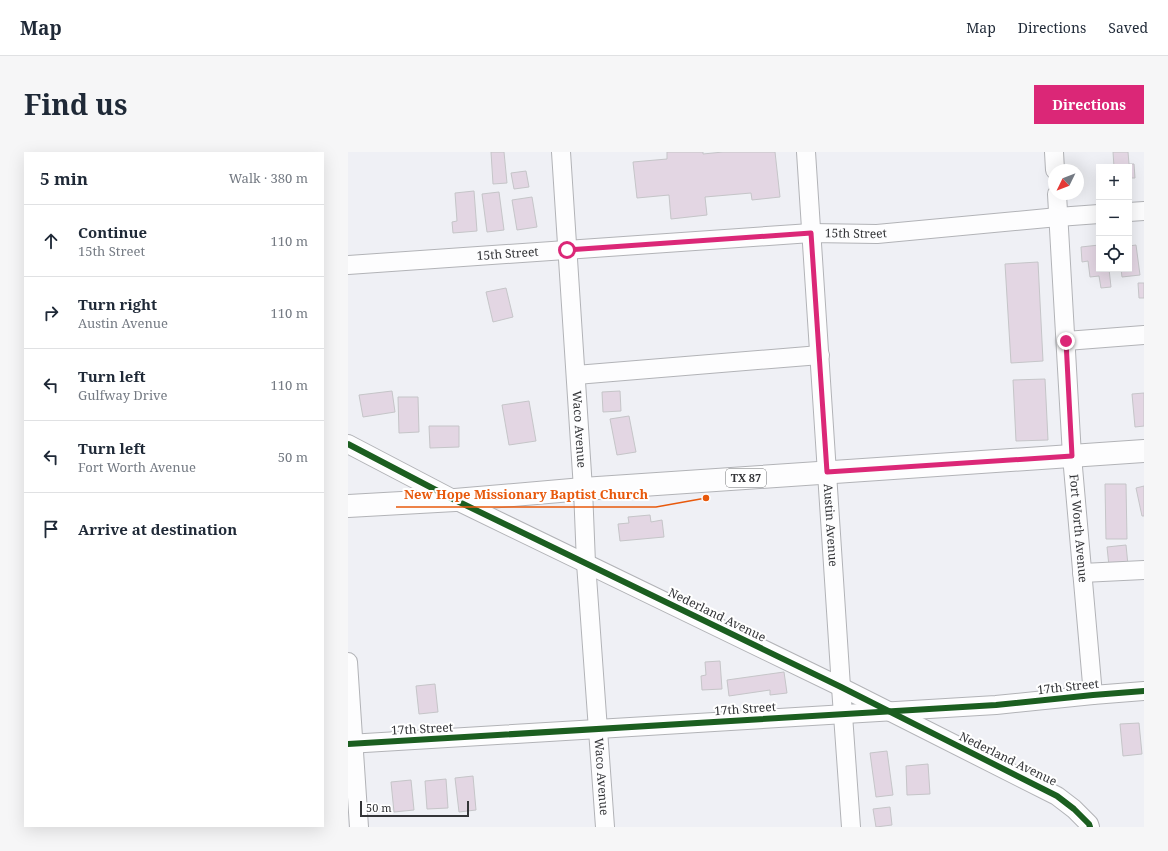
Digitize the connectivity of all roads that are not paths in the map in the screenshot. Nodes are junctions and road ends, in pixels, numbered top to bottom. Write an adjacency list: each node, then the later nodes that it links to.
1 (561, 152): 11 (street, Waco Avenue)
2 (806, 152): 10 (street, Austin Avenue)
3 (1054, 152): 4 (street)
4 (1055, 164)
5 (1057, 200): 9 (street, Fort Worth Avenue)
6 (1144, 211): 7 (street)
7 (1132, 212)
8 (1096, 214): 9 (street, 15th Street)
9 (1058, 217): 10 (street, 15th Street); 14 (street, Fort Worth Avenue)
10 (811, 233): 11 (street, 15th Street); 15 (street, Austin Avenue)
11 (567, 250): 12 (street, 15th Street); 16 (street, Waco Avenue)
12 (348, 265)
13 (1144, 335): 14 (street)
14 (1066, 341): 19 (street, Fort Worth Avenue)
15 (820, 355): 16 (street); 20 (street, Austin Avenue)
16 (576, 375): 21 (street, Waco Avenue)
17 (348, 444): 22 (street, Nederland Avenue)
18 (1144, 451): 19 (main road, TX 87)
19 (1072, 456): 20 (main road, TX 87); 26 (street, Fort Worth Avenue)
20 (827, 472): 21 (main road, TX 87); 28 (street, Austin Avenue)
21 (583, 489): 22 (main road, TX 87); 24 (street, Waco Avenue)
22 (455, 500): 23 (main road, TX 87); 24 (street, Nederland Avenue)
23 (348, 506)
24 (586, 563): 28 (street, Nederland Avenue); 33 (street, Waco Avenue)
25 (1144, 570): 26 (street)
26 (1082, 573): 30 (street, Fort Worth Avenue)
27 (348, 662): 34 (street)
28 (840, 687): 31 (street, Nederland Avenue); 32 (street, Austin Avenue)
29 (1144, 691): 30 (street, 17th Street)
30 (1093, 695): 31 (street, 17th Street)
31 (887, 711): 32 (street, 17th Street); 38 (street, Nederland Avenue)
32 (843, 714): 33 (street, 17th Street); 37 (street, Austin Avenue)
33 (598, 729): 34 (street, 17th Street); 36 (street, Waco Avenue)
34 (351, 744): 35 (street)
35 (359, 827)
36 (605, 827)
37 (851, 827)
38 (1090, 827)

